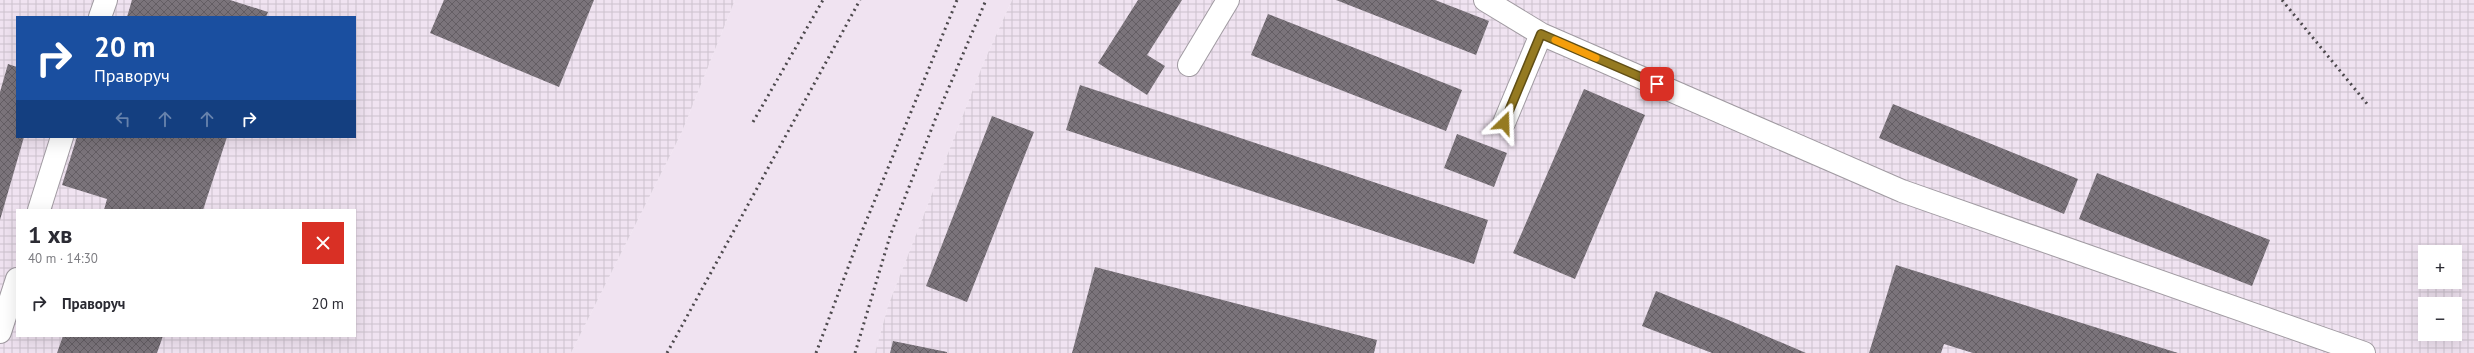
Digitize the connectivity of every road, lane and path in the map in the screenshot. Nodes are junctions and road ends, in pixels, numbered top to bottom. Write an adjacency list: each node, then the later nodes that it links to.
1 (106, 0): 4 (lane)
2 (1228, 0): 6 (lane)
3 (1485, 0): 5 (lane)
4 (100, 16)
5 (1541, 34): 7 (lane); 12 (lane)
6 (1189, 65)
7 (1504, 123)
8 (62, 138): 9 (lane)
9 (39, 209)
10 (16, 281): 11 (lane)
11 (0, 332)
12 (2364, 353)

